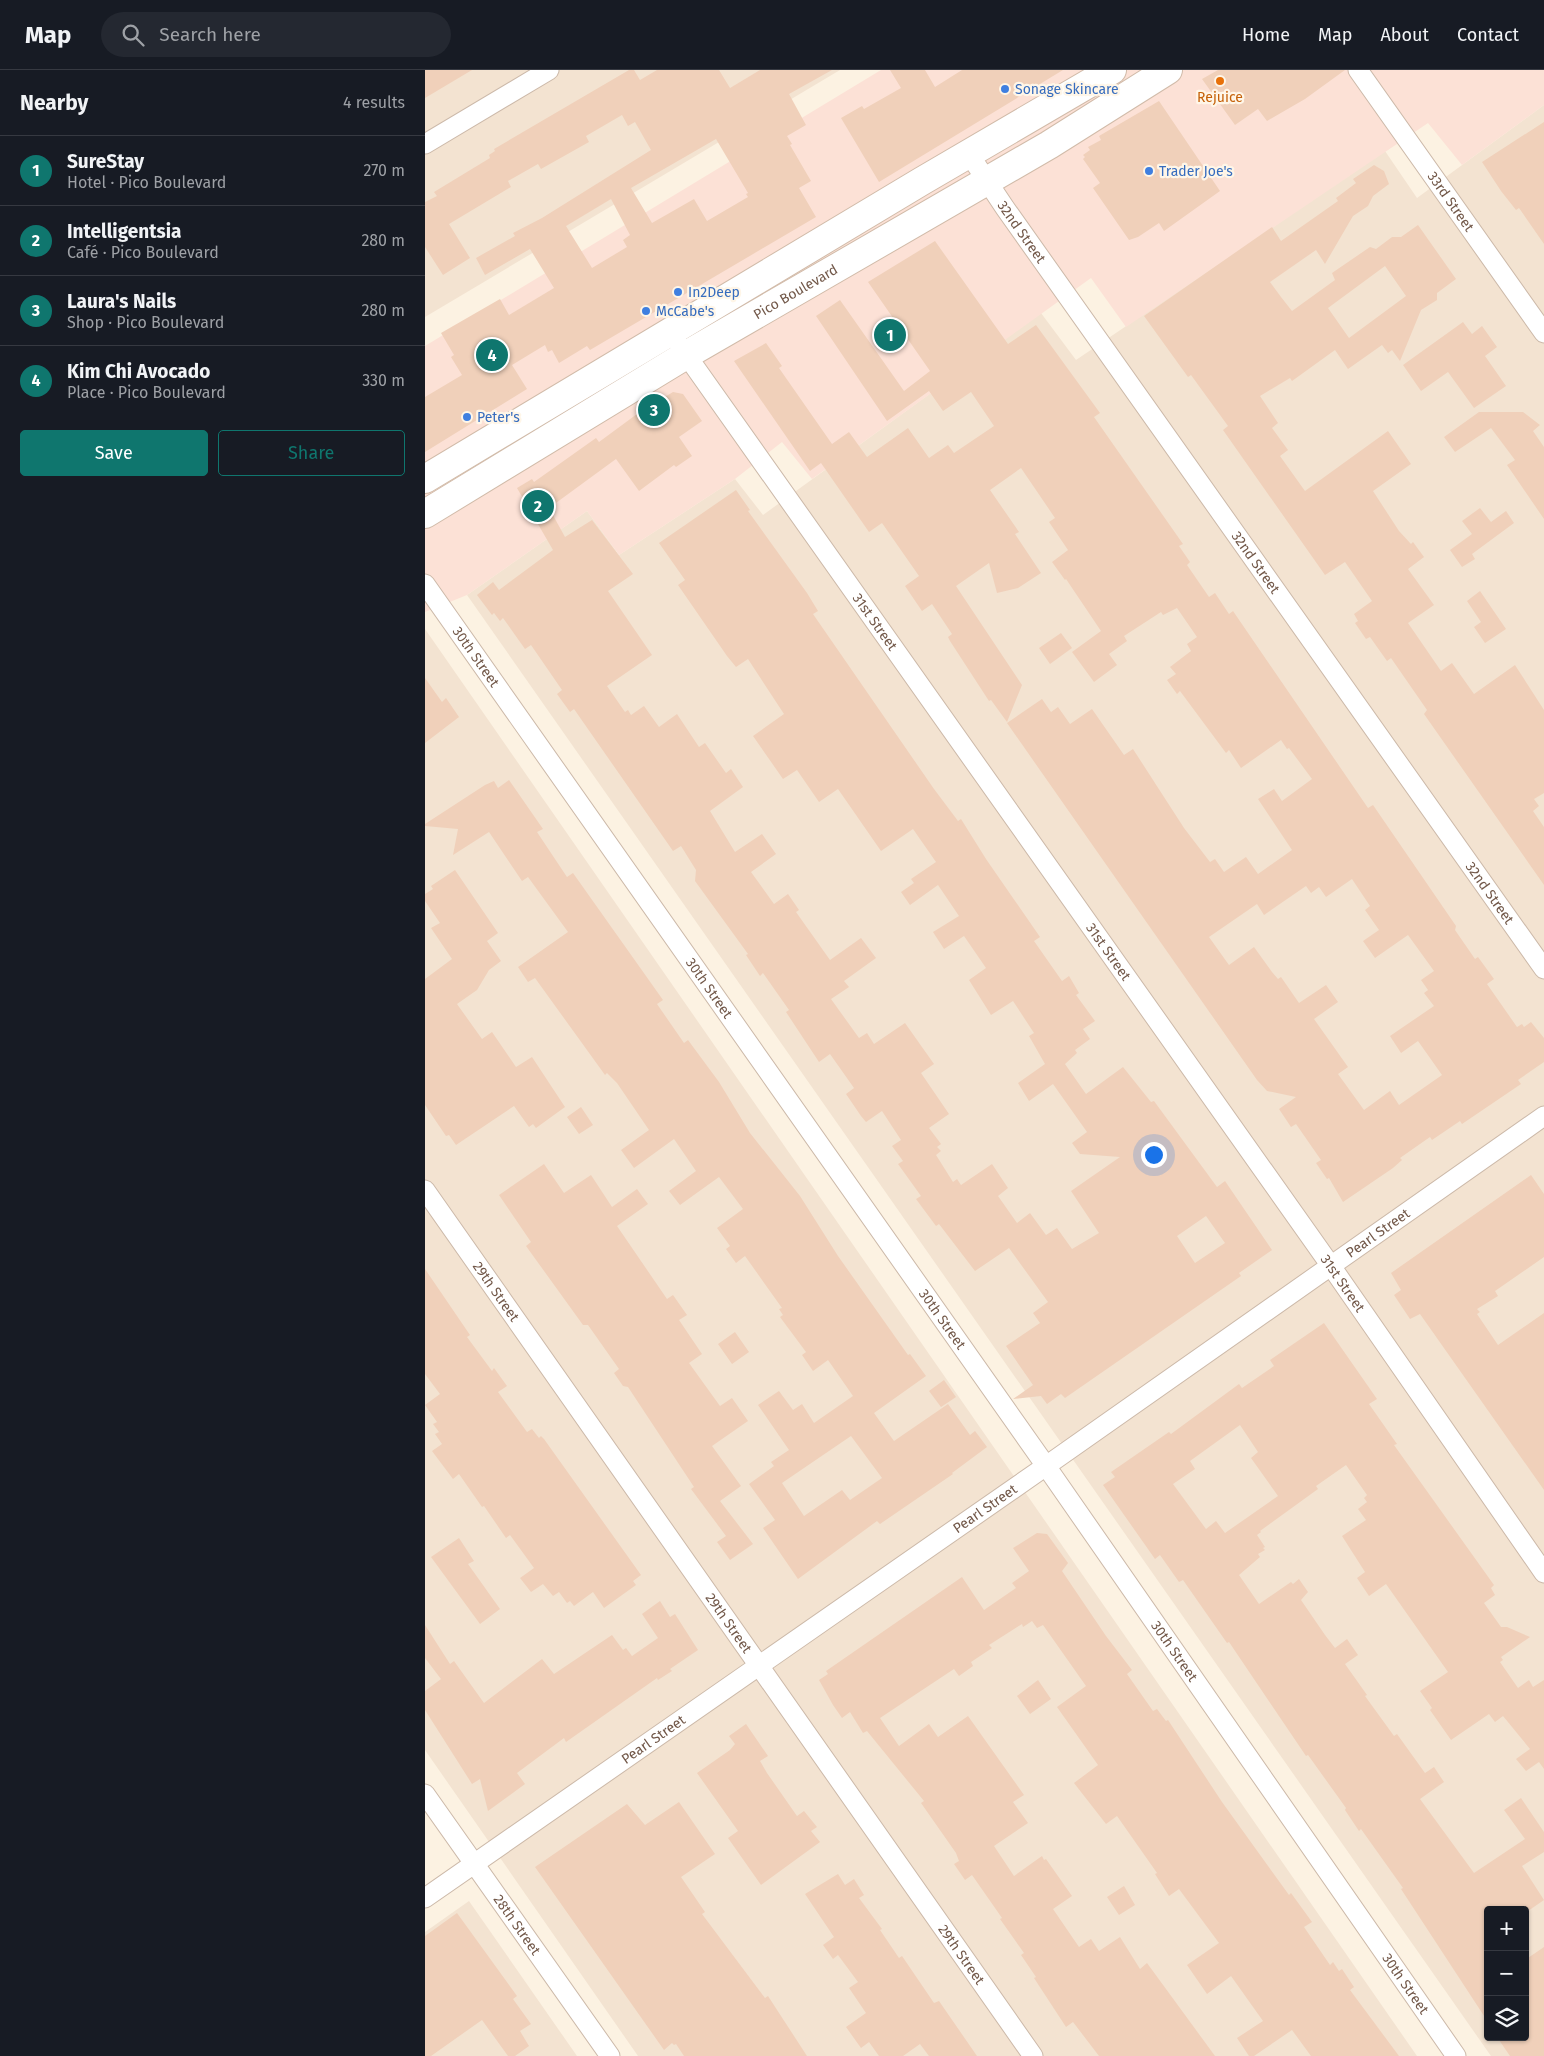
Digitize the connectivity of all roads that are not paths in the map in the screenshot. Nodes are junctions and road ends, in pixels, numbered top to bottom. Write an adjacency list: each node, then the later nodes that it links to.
1 (549, 70): 5 (street)
2 (1112, 70): 6 (main road, Pico Boulevard)
3 (1167, 70): 7 (main road, Pico Boulevard)
4 (1358, 70): 8 (street, 33rd Street)
5 (425, 144)
6 (969, 154): 7 (street, 32nd Street); 9 (main road, Pico Boulevard)
7 (987, 180): 9 (main road, Pico Boulevard); 13 (street, 32nd Street)
8 (1544, 333)
9 (678, 344): 10 (main road, Pico Boulevard); 11 (main road, Pico Boulevard); 16 (street, 31st Street)
10 (425, 479)
11 (425, 514)
12 (425, 584): 17 (street, 30th Street)
13 (1544, 968)
14 (1544, 1116): 16 (street, Pearl Street)
15 (425, 1190): 19 (street, 29th Street)
16 (1331, 1266): 17 (street, Pearl Street); 18 (street, 31st Street)
17 (1047, 1466): 19 (street, Pearl Street); 25 (street, 30th Street)
18 (1544, 1573)
19 (760, 1666): 21 (street, Pearl Street); 24 (street, 29th Street)
20 (425, 1794): 21 (street, 28th Street)
21 (474, 1864): 22 (street, Pearl Street); 23 (street, 28th Street)
22 (425, 1898)
23 (609, 2056)
24 (1033, 2056)
25 (1456, 2056)

